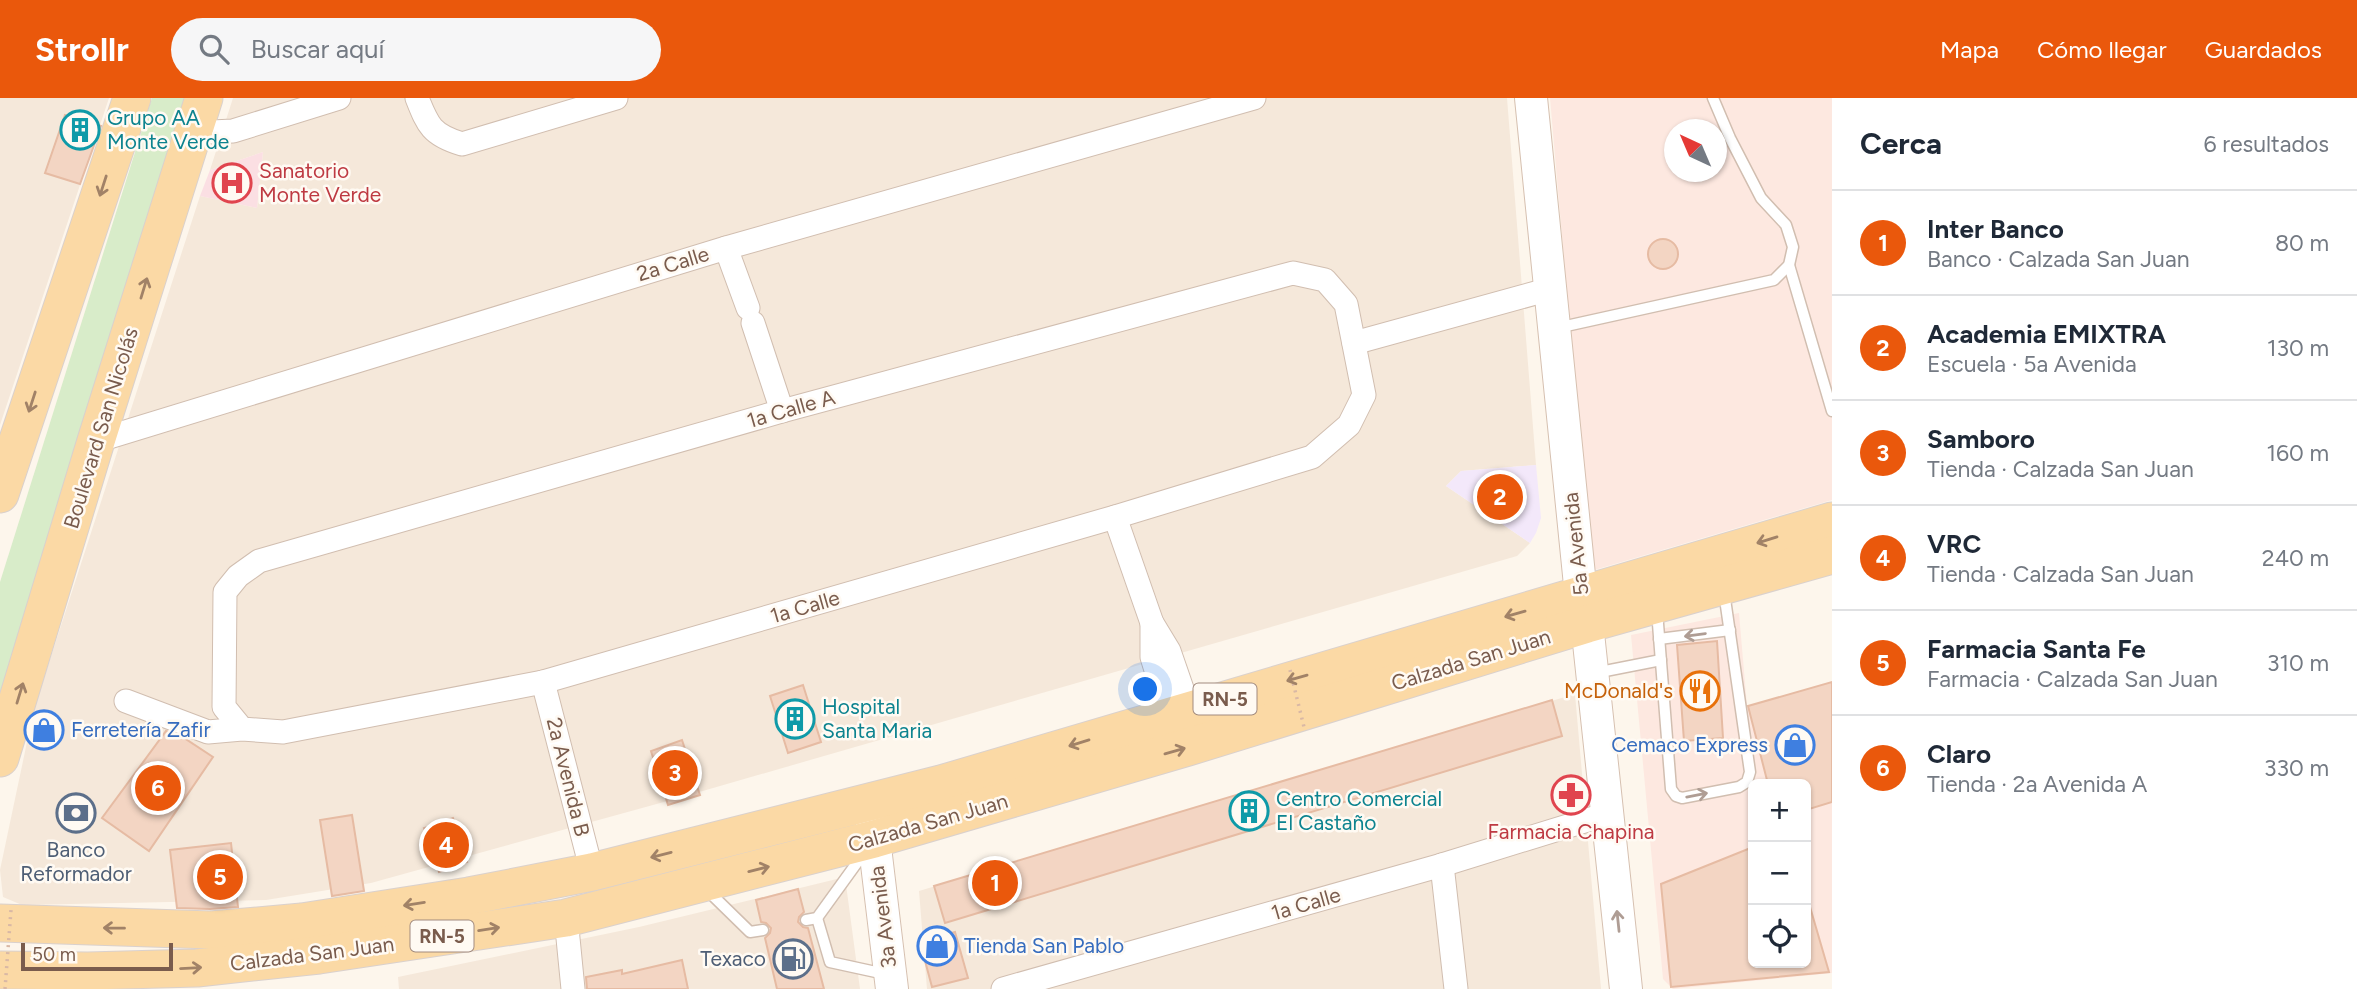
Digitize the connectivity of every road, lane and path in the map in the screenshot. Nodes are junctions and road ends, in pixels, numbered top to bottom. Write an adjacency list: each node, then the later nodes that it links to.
1 (132, 98): 17 (main road, one-way to 17)
2 (339, 98): 8 (street)
3 (416, 98): 4 (street)
4 (616, 98)
5 (1254, 98): 9 (street, 2a Calle)
6 (1531, 98): 11 (main road, 5a Avenida)
7 (1713, 98): 10 (lane)
8 (199, 113): 16 (main road, Boulevard San Nicolás, one-way to 8)
9 (726, 248): 14 (street); 16 (street, 2a Calle)
10 (1789, 265): 12 (lane); 15 (lane)
11 (1550, 289): 12 (main road, 5a Avenida); 13 (street)
12 (1554, 329): 22 (main road, 5a Avenida)
13 (1354, 343): 14 (street, 1a Calle A); 18 (street, 1a Calle)
14 (782, 411): 32 (street, 1a Calle A)
15 (1832, 411)
16 (96, 442): 33 (main road, Boulevard San Nicolás, one-way to 16)
17 (0, 494)
18 (1115, 517): 28 (street, 1a Calle); 30 (street)
19 (1832, 521): 22 (main road, Calzada San Juan / RN-5, one-way to 22)
20 (1832, 555): 21 (main road, Calzada San Juan / RN-5)
21 (1724, 586): 23 (main road, Calzada San Juan / RN-5); 24 (lane)
22 (1584, 610): 23 (main road, Calzada San Juan / RN-5); 27 (main road, 5a Avenida); 30 (main road, Calzada San Juan / RN-5, one-way to 30); 36 (main road, Calzada San Juan / RN-5, one-way to 22)
23 (1658, 622): 24 (lane, one-way to 23); 25 (lane)
24 (1730, 630): 25 (lane, one-way to 24)
25 (1661, 660): 27 (lane)
26 (1290, 670): 31 (path, bridge)
27 (1592, 673): 35 (main road, 5a Avenida)
28 (543, 682): 32 (street, 1a Calle); 38 (street, 2a Avenida B)
29 (126, 701): 32 (street, 1a Calle)
30 (1180, 712): 34 (main road, Calzada San Juan / RN-5, one-way to 34)
31 (1304, 727)
32 (242, 729)
33 (0, 758)
34 (869, 803): 36 (main road, 3a Avenida); 38 (main road, Calzada San Juan / RN-5, one-way to 38)
35 (1607, 814): 37 (street, 1a Calle); 50 (main road, 5a Avenida, one-way to 35)
36 (874, 839): 39 (main road, Calzada San Juan / RN-5, one-way to 36); 45 (main road, 3a Avenida); 45 (lane)
37 (1442, 865): 44 (street, 1a Calle); 49 (street)
38 (592, 872): 40 (main road, Calzada San Juan / RN-5, one-way to 40)
39 (700, 884): 41 (main road, Calzada San Juan / RN-5); 42 (lane)
40 (6, 917): 46 (path, bridge)
41 (566, 918): 43 (main road, Calzada San Juan / RN-5, one-way to 41); 47 (street)
42 (763, 930)
43 (0, 970)
44 (1066, 980): 48 (street, 1a Calle)
45 (891, 982)
46 (5, 989)
47 (573, 989)
48 (1003, 989)
49 (1455, 989)
50 (1626, 989)

